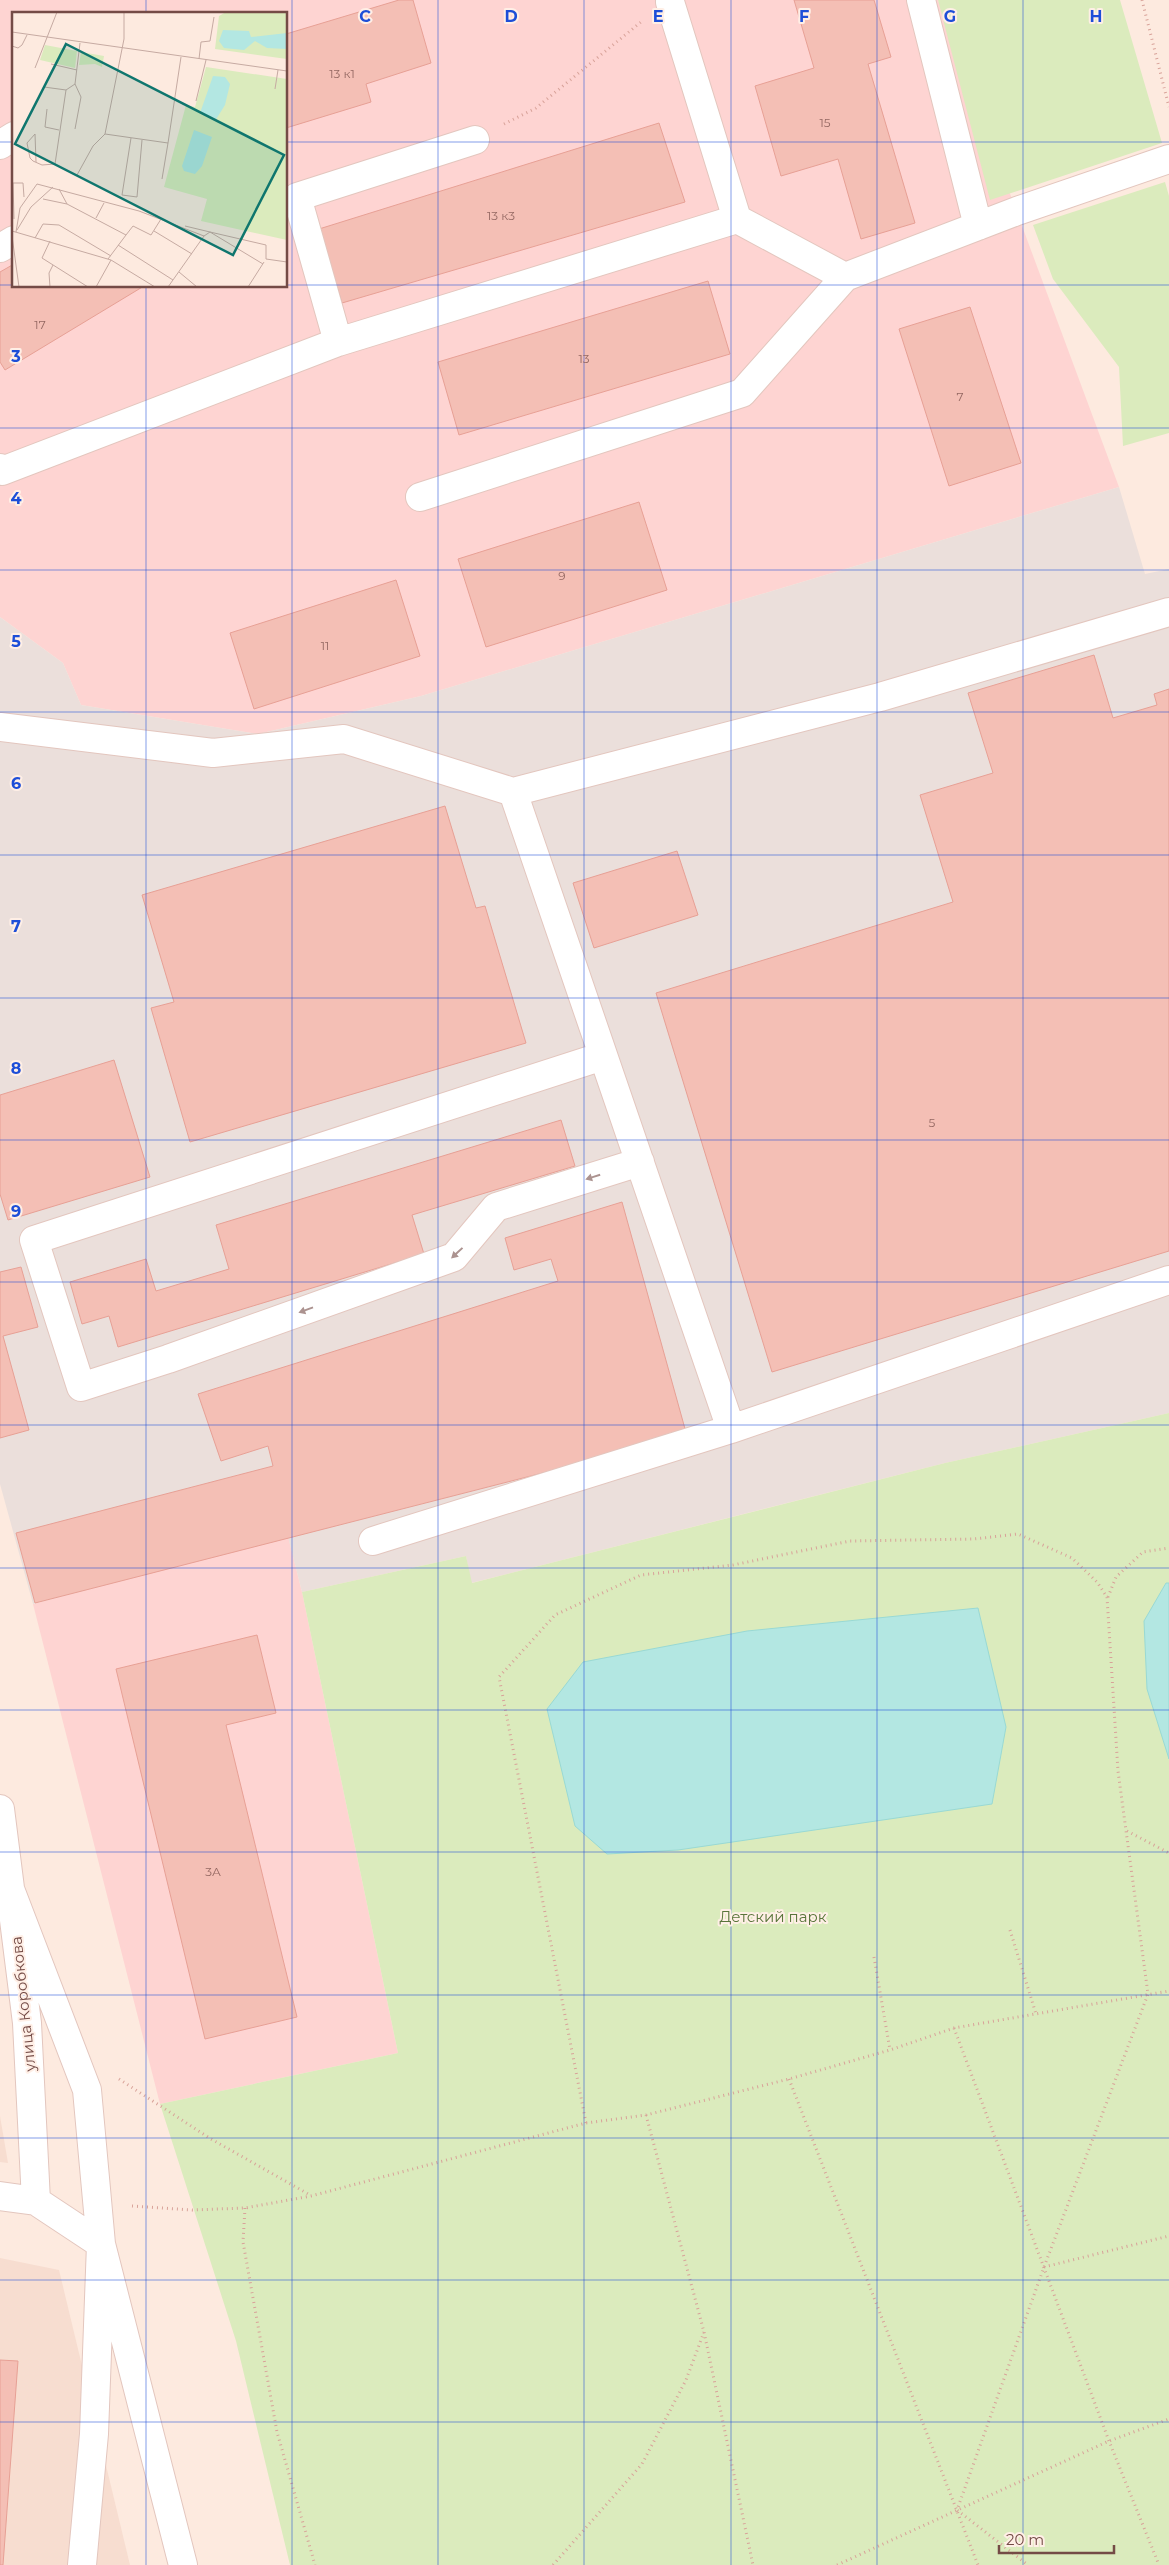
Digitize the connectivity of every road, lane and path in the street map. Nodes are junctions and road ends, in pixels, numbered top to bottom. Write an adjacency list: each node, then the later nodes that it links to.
1 (921, 0): 10 (street)
2 (1142, 0): 4 (path)
3 (670, 2): 6 (path); 9 (street)
4 (1169, 107)
5 (12, 137): 7 (street)
6 (475, 140): 14 (street)
7 (0, 145)
8 (1169, 159): 10 (street)
9 (737, 219): 13 (street); 14 (street)
10 (978, 226): 13 (street)
11 (12, 241): 12 (street)
12 (0, 248)
13 (845, 278): 16 (street)
14 (338, 342): 15 (street)
15 (0, 468)
16 (420, 497)
17 (1169, 612): 19 (street)
18 (0, 727): 19 (street)
19 (513, 792): 20 (street)
20 (603, 1056): 21 (street); 21 (street, one-way to 20)
21 (640, 1162): 23 (street)
22 (1169, 1280): 23 (street)
23 (731, 1429): 24 (street)
24 (373, 1542)
25 (1169, 1548): 26 (path)
26 (1107, 1597): 28 (path); 41 (path)
27 (0, 1808): 30 (street, улица Коробкова)
28 (1126, 1831): 29 (path); 34 (path)
29 (1169, 1853)
30 (10, 1889): 44 (street, улица Коробкова); 45 (street)
31 (1010, 1930): 35 (path)
32 (874, 1957): 37 (path)
33 (1169, 1991): 34 (path)
34 (1148, 1994): 35 (path); 49 (path)
35 (1036, 2014): 36 (path)
36 (954, 2028): 37 (path); 49 (path)
37 (890, 2050): 39 (path)
38 (114, 2076): 43 (path)
39 (789, 2079): 40 (path); 53 (path)
40 (646, 2115): 41 (path); 50 (path)
41 (586, 2124): 43 (path)
42 (0, 2196): 44 (street)
43 (311, 2196): 46 (path)
44 (36, 2201): 48 (street)
45 (99, 2204): 46 (path); 48 (street)
46 (245, 2208): 56 (path)
47 (1169, 2236): 49 (path)
48 (101, 2244): 54 (street); 55 (street)
49 (1044, 2267): 52 (path); 53 (path)
50 (704, 2332): 57 (path); 58 (path)
51 (1169, 2419): 52 (path)
52 (1108, 2441): 53 (path); 62 (path)
53 (957, 2510): 59 (path); 60 (path); 61 (path)
54 (82, 2565)
55 (183, 2565)
56 (315, 2565)
57 (553, 2565)
58 (753, 2565)
59 (836, 2565)
60 (978, 2565)
61 (1028, 2565)
62 (1159, 2565)

